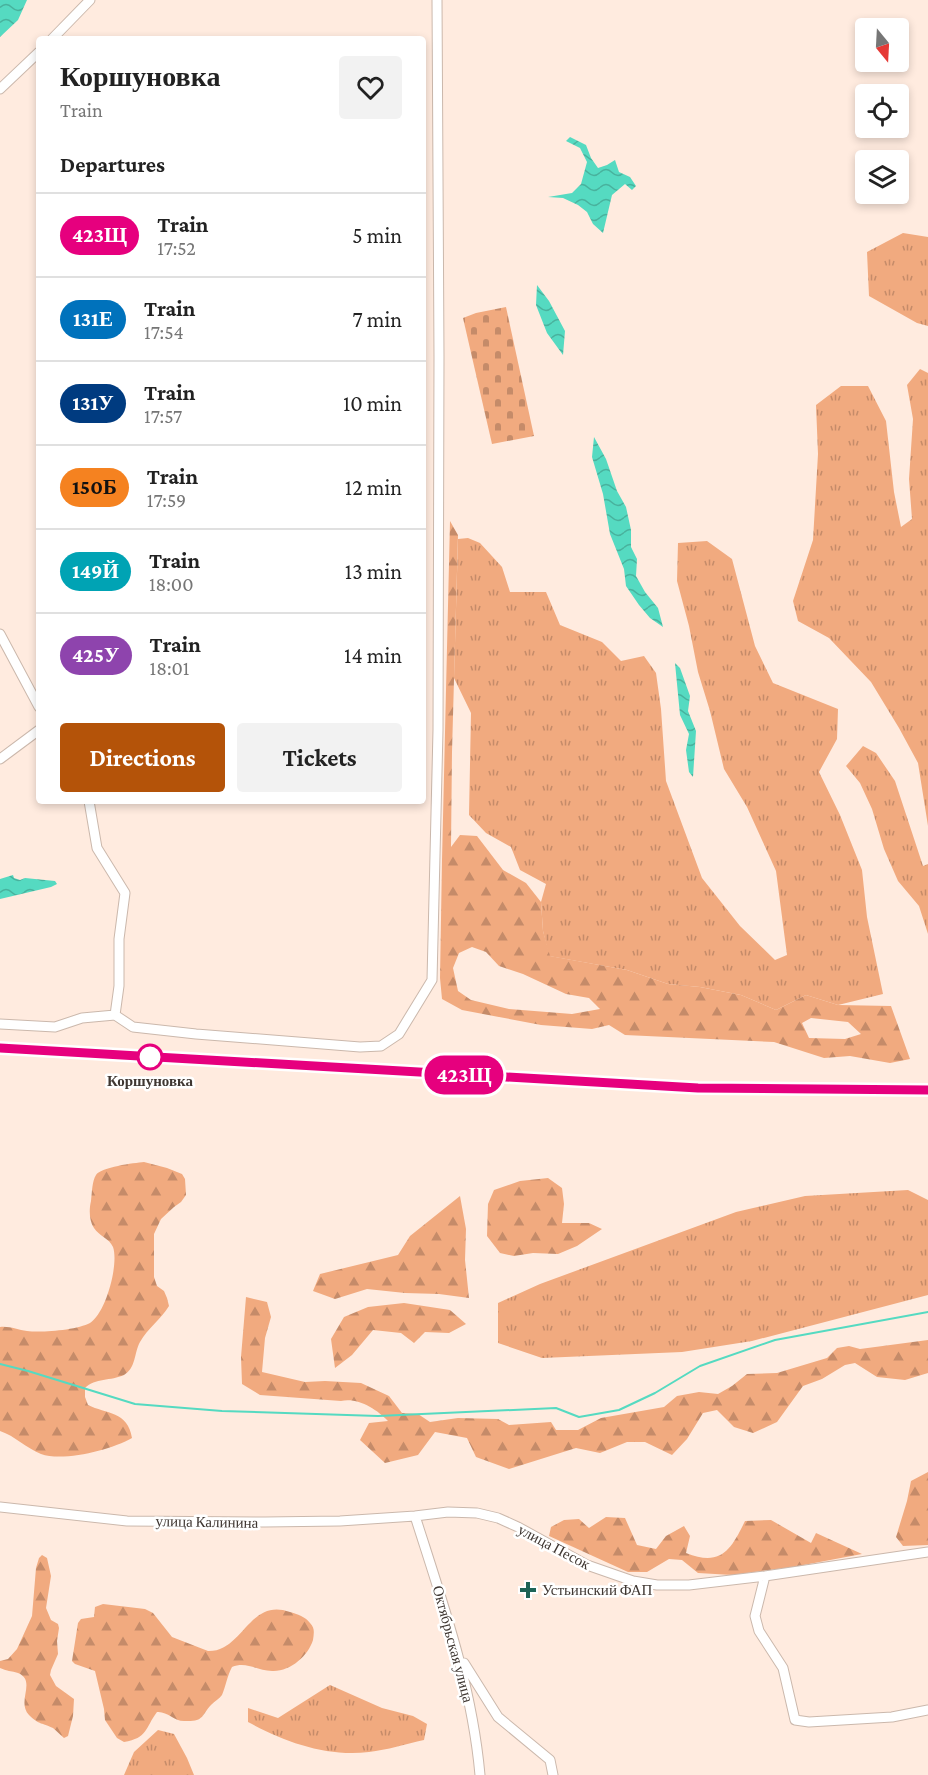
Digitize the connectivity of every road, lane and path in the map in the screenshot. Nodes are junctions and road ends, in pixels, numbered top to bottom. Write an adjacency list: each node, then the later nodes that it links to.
1 (90, 0): 3 (street)
2 (437, 0): 11 (street)
3 (55, 36)
4 (36, 55): 5 (street)
5 (0, 89)
6 (0, 633): 7 (street)
7 (36, 701)
8 (36, 732): 9 (street)
9 (0, 759)
10 (90, 804): 11 (street)
11 (115, 1015): 12 (street)
12 (0, 1024)
13 (0, 1506): 14 (street, улица Калинина)
14 (415, 1516): 16 (street, улица Песок); 17 (street, Октябрьская улица)
15 (928, 1552): 16 (street, улица Песок)
16 (765, 1576): 18 (street)
17 (459, 1655): 19 (street, Октябрьская улица); 20 (street)
18 (928, 1710)
19 (480, 1775)
20 (553, 1775)

